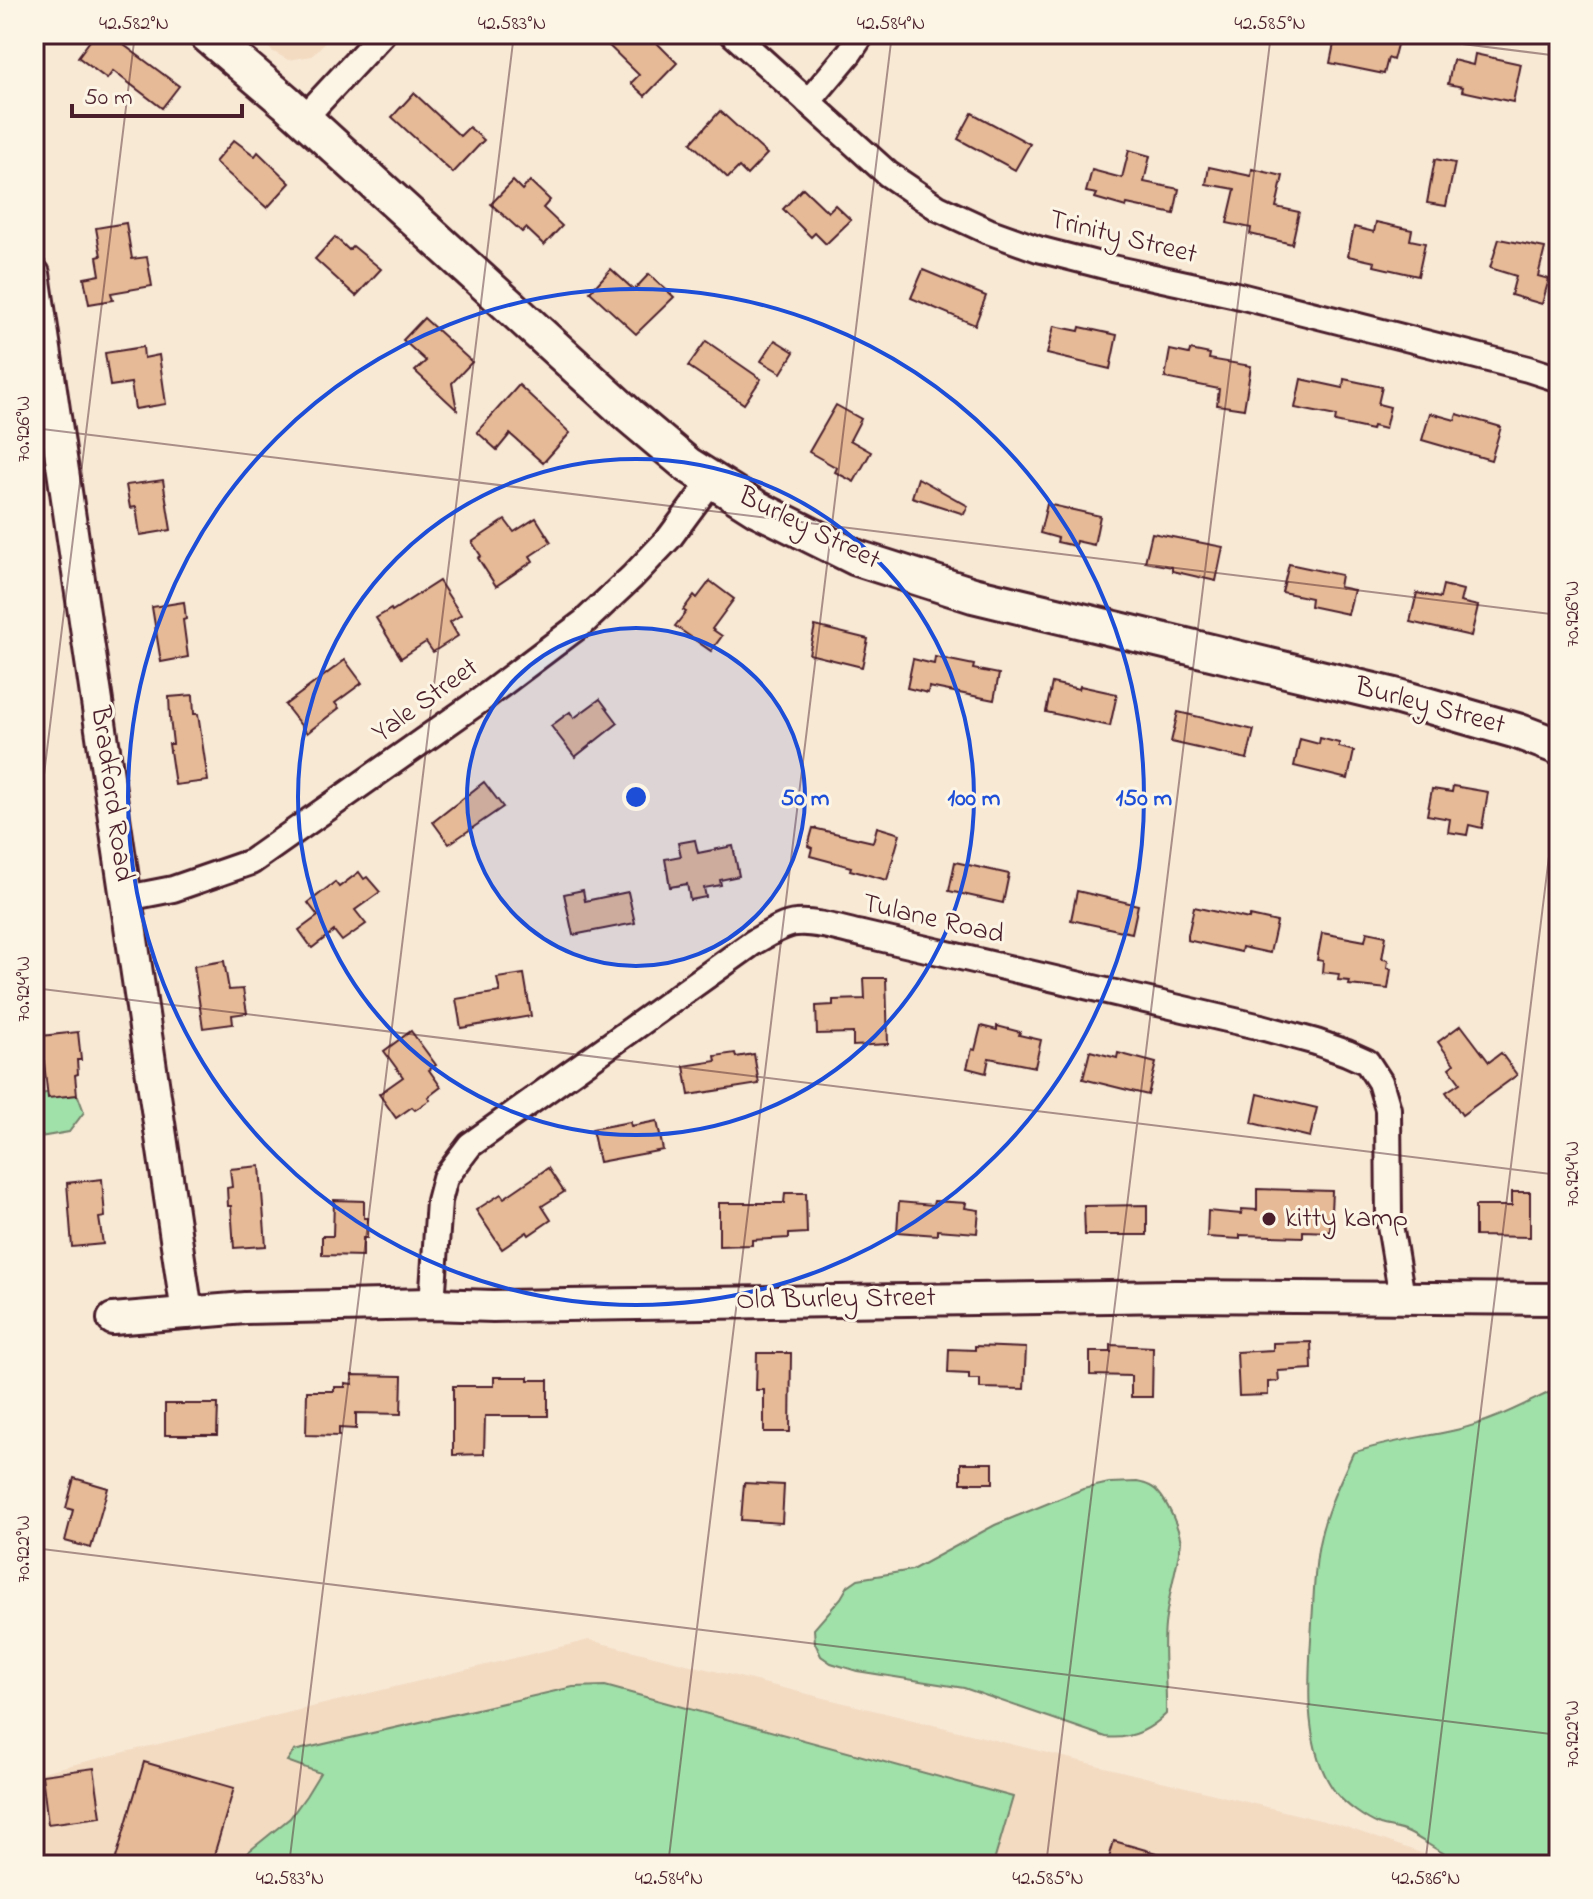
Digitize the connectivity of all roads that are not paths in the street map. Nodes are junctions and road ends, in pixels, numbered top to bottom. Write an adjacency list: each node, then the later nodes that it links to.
1 (206, 34): 6 (main road, Burley Street)
2 (382, 34): 6 (street)
3 (733, 34): 5 (street, Trinity Street)
4 (862, 34): 5 (street)
5 (808, 102): 8 (street, Trinity Street)
6 (304, 118): 9 (main road, Burley Street)
7 (34, 274): 11 (street, Bradford Road)
8 (1559, 379)
9 (712, 480): 10 (main road, Burley Street); 11 (street, Yale Street)
10 (1559, 747)
11 (127, 898): 15 (street, Bradford Road)
12 (1402, 1297): 13 (street, Old Burley Street); 14 (street, Old Burley Street); 14 (street, Tulane Road)
13 (1559, 1299)
14 (432, 1304): 15 (street, Old Burley Street)
15 (187, 1313): 16 (street, Old Burley Street)
16 (113, 1319)

